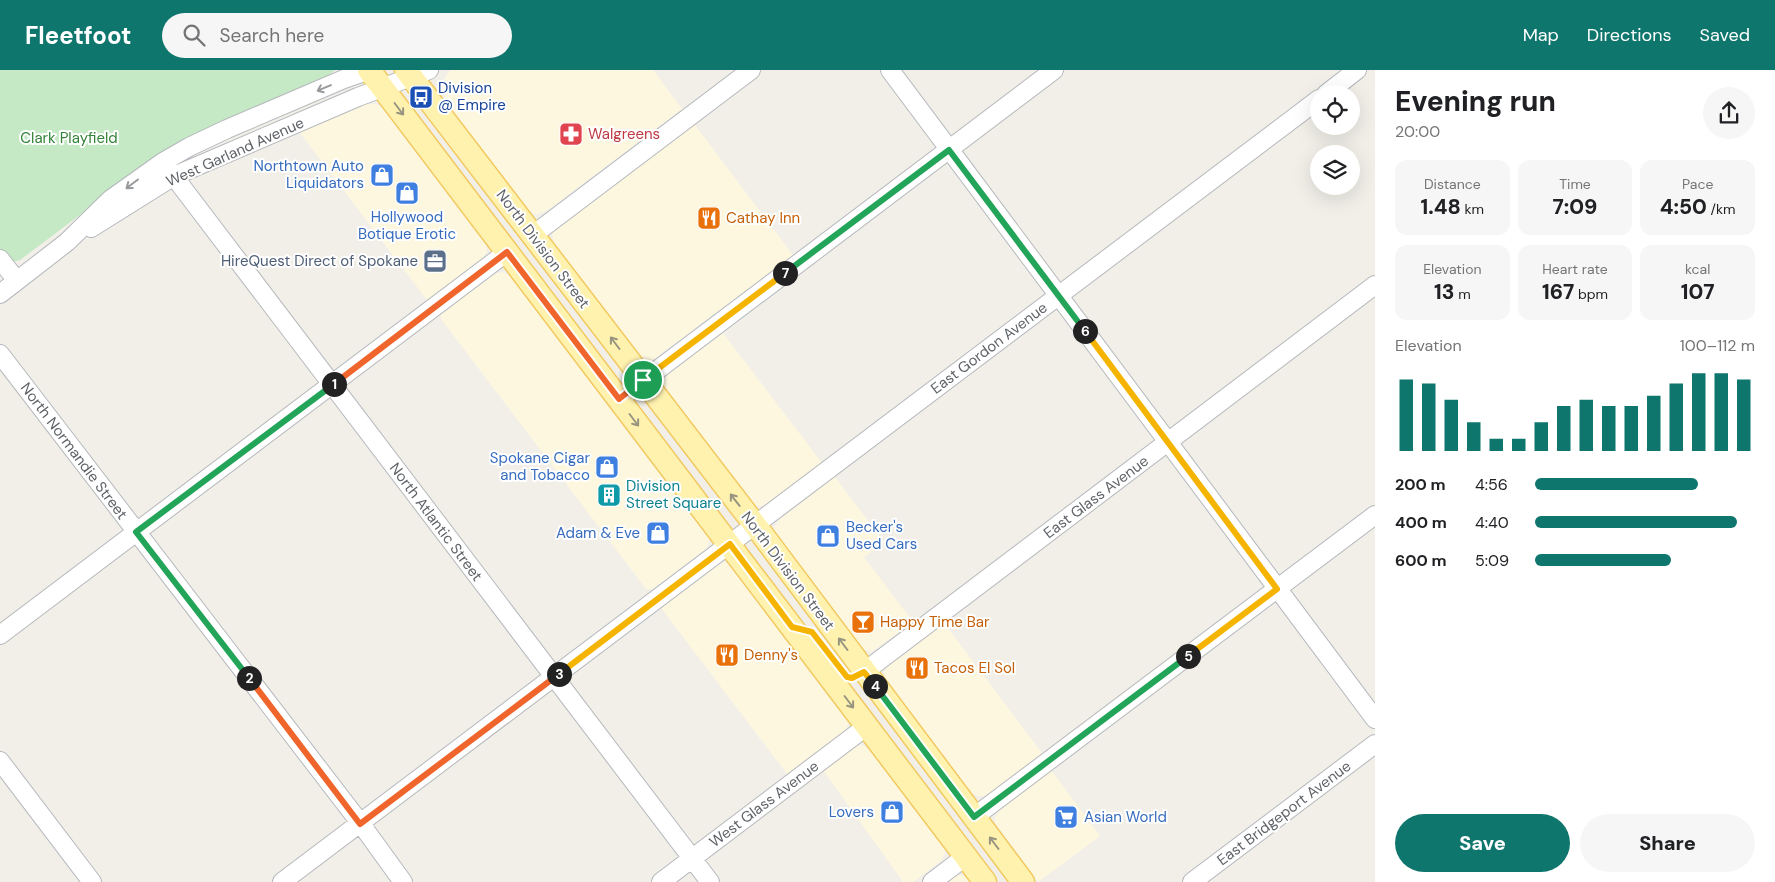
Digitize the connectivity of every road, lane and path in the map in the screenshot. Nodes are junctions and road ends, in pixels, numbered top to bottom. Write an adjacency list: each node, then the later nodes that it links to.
1 (369, 70): 8 (main road, North Division Street); 11 (street, West Garland Avenue, one-way to 11)
2 (751, 70): 13 (street)
3 (890, 70): 10 (street)
4 (1054, 70): 10 (street)
5 (1357, 70): 7 (street)
6 (416, 72): 8 (street, West Garland Avenue); 13 (main road, North Division Street)
7 (1338, 85)
8 (383, 89): 12 (street, West Garland Avenue); 15 (main road, North Division Street, one-way to 15)
9 (1310, 106): 20 (street, East Gordon Avenue)
10 (949, 150): 20 (street); 22 (street)
11 (163, 162): 12 (street, North Atlantic Street); 14 (street, West Garland Avenue, one-way to 14)
12 (174, 176): 14 (street, West Garland Avenue); 23 (street, North Atlantic Street)
13 (533, 235): 22 (main road, North Division Street, one-way to 13)
14 (67, 242): 17 (street, West Garland Avenue)
15 (507, 252): 23 (street); 24 (main road, North Division Street)
16 (0, 259): 17 (street)
17 (17, 281): 19 (street, West Garland Avenue)
18 (1375, 285): 25 (street, East Glass Avenue)
19 (0, 294)
20 (1059, 295): 25 (street); 27 (street, East Gordon Avenue)
21 (0, 354): 28 (street, North Normandie Street)
22 (643, 380): 24 (street); 27 (main road, North Division Street, one-way to 22)
23 (332, 385): 28 (street); 34 (street, North Atlantic Street)
24 (619, 399): 29 (main road, North Division Street, one-way to 29)
25 (1168, 443): 30 (street); 33 (street, East Glass Avenue)
26 (1375, 515): 30 (street)
27 (754, 525): 29 (street, East Gordon Avenue); 33 (main road, North Division Street, one-way to 27)
28 (136, 532): 32 (street); 41 (street, North Normandie Street)
29 (730, 544): 31 (main road, North Division Street); 34 (street, East Gordon Avenue)
30 (1277, 589): 35 (street); 40 (street)
31 (792, 627): 33 (main road); 36 (main road, North Division Street, one-way to 36)
32 (0, 635)
33 (864, 672): 39 (main road, North Division Street)
34 (555, 677): 41 (street, East Gordon Avenue); 43 (street, North Atlantic Street)
35 (1375, 719)
36 (867, 726): 39 (main road); 42 (main road, North Division Street); 43 (street, West Glass Avenue)
37 (1375, 744): 52 (street, East Bridgeport Avenue)
38 (0, 761): 44 (street)
39 (952, 787): 40 (main road, North Division Street)
40 (974, 817): 51 (main road, North Division Street, one-way to 40)
41 (360, 824): 45 (street, East Gordon Avenue); 46 (street, North Normandie Street)
42 (965, 857): 49 (street); 50 (main road, North Division Street)
43 (692, 859): 47 (street, West Glass Avenue); 48 (street, North Atlantic Street)
44 (92, 882)
45 (282, 882)
46 (404, 882)
47 (661, 882)
48 (710, 882)
49 (932, 882)
50 (985, 882)
51 (1023, 882)
52 (1192, 882)

